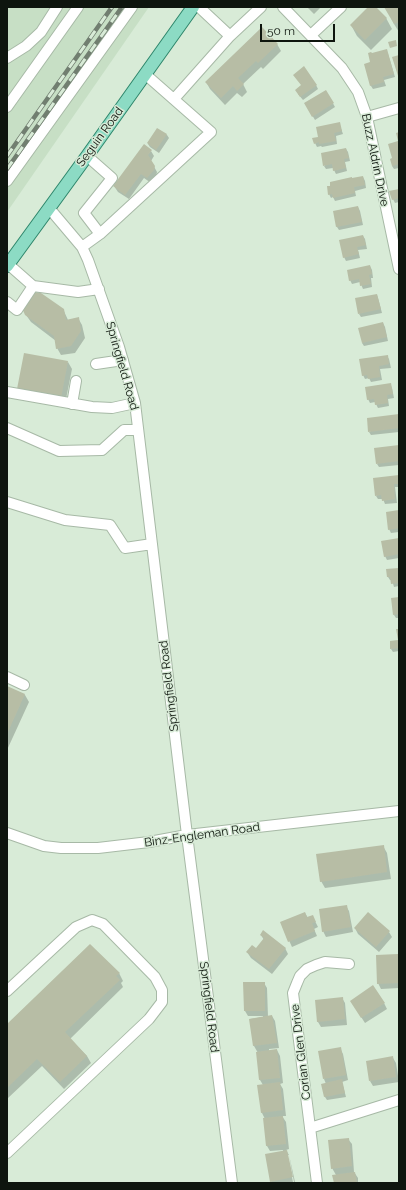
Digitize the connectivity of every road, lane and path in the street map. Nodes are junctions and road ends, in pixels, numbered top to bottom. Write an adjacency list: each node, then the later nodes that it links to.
1 (57, 7): 11 (street)
2 (78, 7): 14 (street)
3 (132, 7): 18 (street)
4 (193, 7): 12 (main road, Seguin Road)
5 (199, 7): 10 (street)
6 (261, 7): 10 (street)
7 (283, 7): 9 (street, Buzz Aldrin Drive)
8 (341, 7): 9 (street)
9 (311, 35): 16 (street, Buzz Aldrin Drive)
10 (230, 36): 13 (street)
11 (7, 58)
12 (145, 74): 13 (street); 17 (main road, Seguin Road)
13 (174, 99): 20 (street)
14 (7, 107)
15 (399, 108): 16 (street)
16 (367, 117): 21 (street, Buzz Aldrin Drive)
17 (87, 156): 19 (main road, Seguin Road); 20 (street)
18 (7, 181)
19 (49, 208): 22 (street, Springfield Road); 23 (main road, Seguin Road)
20 (100, 234): 22 (street)
21 (396, 245): 24 (street, Buzz Aldrin Drive)
22 (82, 247): 26 (street, Springfield Road)
23 (8, 265): 25 (street)
24 (399, 269)
25 (33, 286): 26 (street); 27 (street)
26 (100, 289): 28 (street, Springfield Road)
27 (7, 302)
28 (123, 360): 29 (street); 32 (street, Springfield Road)
29 (96, 364)
30 (76, 382): 33 (street)
31 (7, 392): 33 (street)
32 (135, 403): 33 (street); 35 (street, Springfield Road)
33 (72, 404)
34 (7, 428): 35 (street)
35 (138, 430): 37 (street, Springfield Road)
36 (7, 502): 37 (street)
37 (152, 544): 42 (street, Springfield Road)
38 (7, 677): 39 (street)
39 (24, 685)
40 (399, 811): 42 (street, Binz-Engleman Road)
41 (7, 833): 42 (street, Binz-Engleman Road)
42 (187, 835): 48 (street, Springfield Road)
43 (349, 964): 46 (street, Corian Glen Drive)
44 (7, 991): 47 (street)
45 (399, 1100): 46 (street)
46 (310, 1128): 49 (street, Corian Glen Drive)
47 (7, 1153)
48 (232, 1183)
49 (317, 1183)

